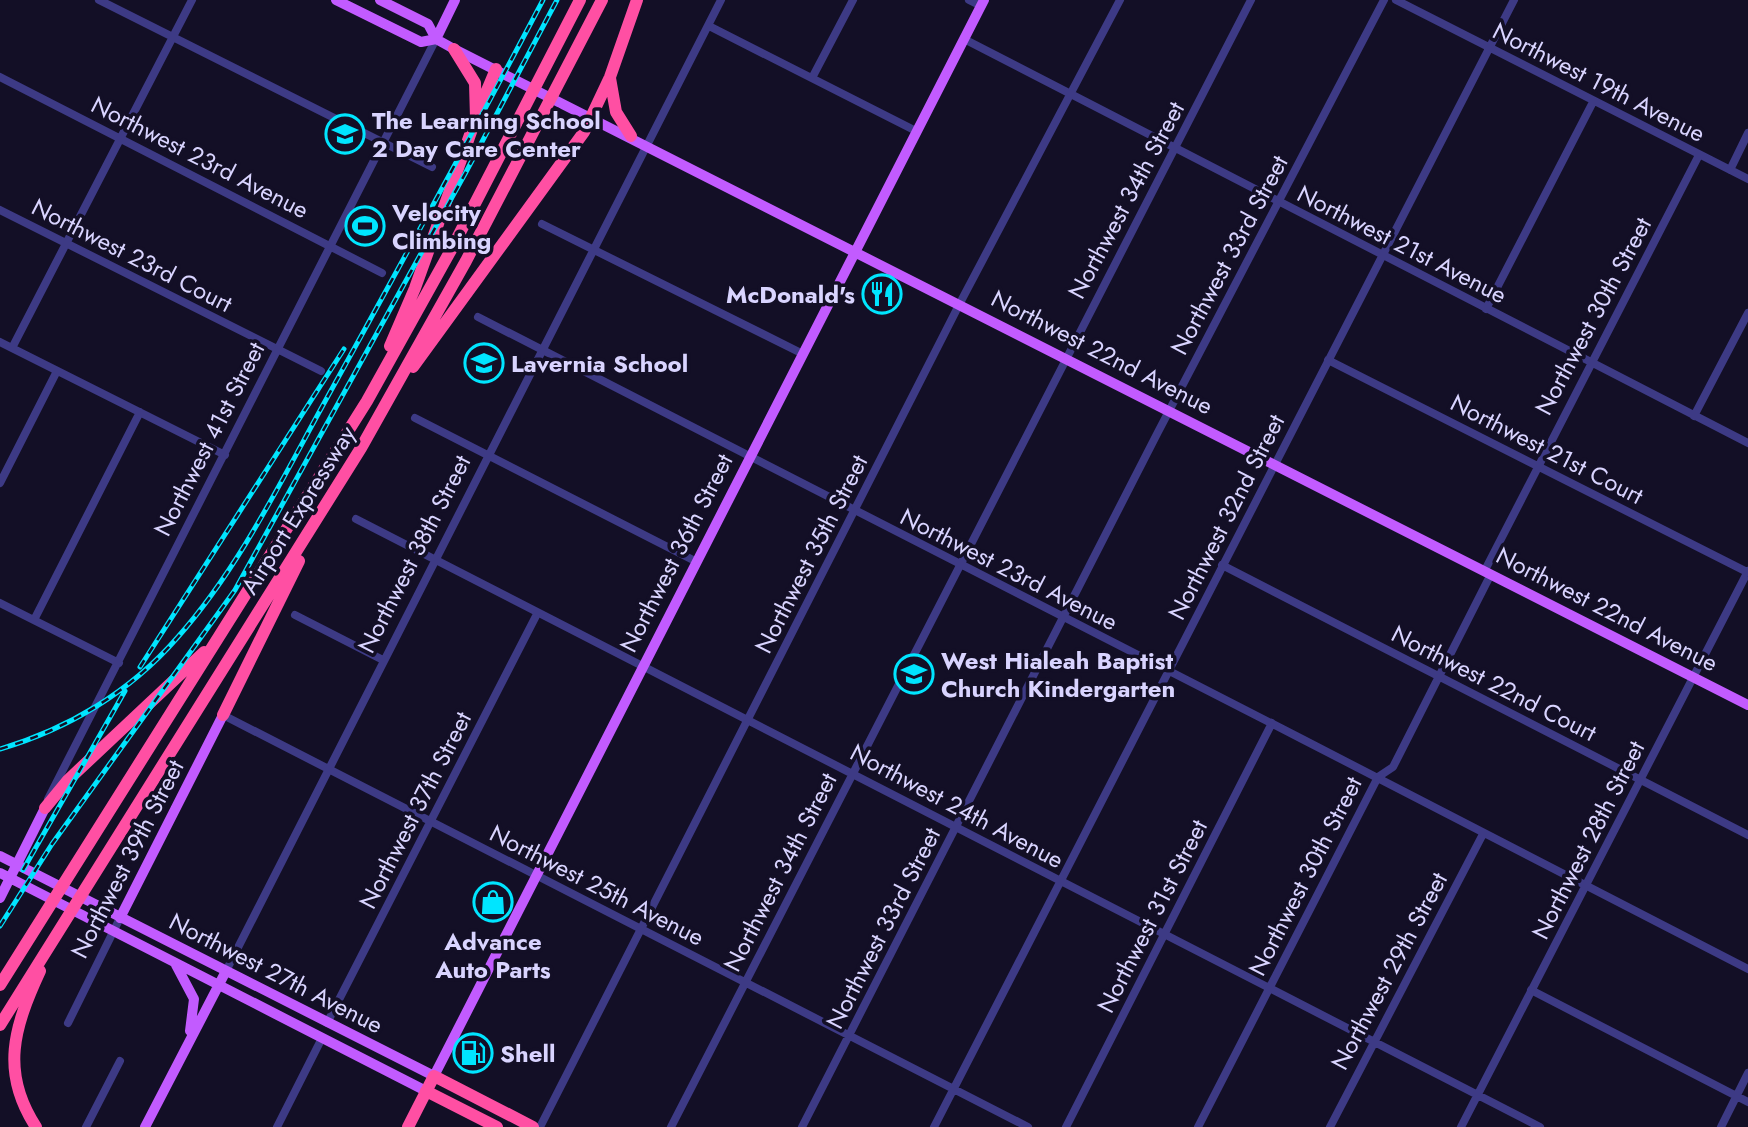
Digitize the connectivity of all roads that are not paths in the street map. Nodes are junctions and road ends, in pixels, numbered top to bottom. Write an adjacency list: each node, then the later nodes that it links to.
1 (99, 0): 20 (street)
2 (192, 0): 20 (street)
3 (336, 0): 17 (main road, Northwest 22nd Avenue)
4 (380, 0): 21 (main road, Northwest 22nd Avenue)
5 (455, 0): 21 (main road, Northwest 41st Street)
6 (580, 0): 68 (highway, Airport Expressway)
7 (602, 0): 67 (highway, Airport Expressway)
8 (637, 0): 26 (highway)
9 (721, 0): 19 (street, Northwest 38th Street)
10 (853, 0): 28 (street)
11 (969, 0): 18 (street)
12 (1120, 0): 29 (street, Northwest 35th Street)
13 (1251, 0): 39 (street, Northwest 34th Street)
14 (1384, 0): 44 (street, Northwest 33rd Street)
15 (1396, 0): 23 (street, Northwest 19th Avenue)
16 (1514, 0): 23 (street, Northwest 32nd Street)
17 (349, 3): 21 (main road, Northwest 22nd Avenue)
18 (982, 3): 22 (main road, Northwest 36th Street)
19 (709, 26): 28 (street); 38 (street, Northwest 38th Street)
20 (173, 38): 36 (street); 37 (street)
21 (436, 39): 24 (main road, Northwest 22nd Avenue); 37 (street, Northwest 41st Street)
22 (964, 39): 29 (street, Northwest 21st Avenue); 33 (main road, Northwest 36th Street)
23 (1490, 48): 30 (street, Northwest 19th Avenue); 51 (street, Northwest 32nd Street)
24 (454, 49): 25 (main road, Northwest 22nd Avenue); 32 (highway)
25 (496, 69): 31 (main road, Northwest 22nd Avenue); 32 (highway)
26 (610, 77): 31 (highway); 35 (highway)
27 (0, 78): 36 (street, Northwest 23rd Avenue)
28 (812, 78): 33 (street)
29 (1070, 95): 39 (street, Northwest 21st Avenue); 53 (street, Northwest 35th Street)
30 (1593, 102): 40 (street, Northwest 19th Avenue); 54 (street)
31 (591, 116): 35 (main road, Northwest 22nd Avenue); 67 (highway)
32 (476, 118): 68 (highway)
33 (916, 131): 50 (main road, Northwest 36th Street)
34 (1748, 133): 42 (street)
35 (631, 136): 38 (main road, Northwest 22nd Avenue)
36 (123, 139): 47 (street); 48 (street, Northwest 23rd Avenue)
37 (382, 143): 41 (street); 48 (street, Northwest 41st Street)
38 (646, 144): 49 (street, Northwest 38th Street); 50 (main road, Northwest 22nd Avenue)
39 (1175, 149): 44 (street, Northwest 21st Avenue); 62 (street, Northwest 34th Street)
40 (1699, 155): 42 (street, Northwest 19th Avenue); 64 (street, Northwest 30th Street)
41 (432, 167)
42 (1730, 170): 43 (street, Northwest 19th Avenue)
43 (1748, 179)
44 (1278, 202): 51 (street, Northwest 21st Avenue); 69 (street, Northwest 33rd Street)
45 (0, 210): 47 (street, Northwest 23rd Court)
46 (542, 224): 49 (street)
47 (67, 244): 58 (street); 59 (street, Northwest 23rd Court)
48 (330, 246): 52 (street, Northwest 23rd Avenue); 59 (street, Northwest 41st Street)
49 (593, 249): 60 (street, Northwest 38th Street); 61 (street)
50 (856, 250): 53 (main road, Northwest 22nd Avenue); 61 (main road, Northwest 36th Street)
51 (1383, 256): 54 (street, Northwest 21st Avenue); 63 (street, Northwest 32nd Street)
52 (382, 273)
53 (960, 303): 62 (main road, Northwest 22nd Avenue); 80 (street, Northwest 35th Street)
54 (1486, 309): 64 (street, Northwest 21st Avenue)
55 (1748, 313): 71 (street)
56 (478, 317): 60 (street, Northwest 23rd Avenue)
57 (0, 342): 58 (street)
58 (12, 348): 65 (street)
59 (278, 350): 66 (street, Northwest 23rd Court); 74 (street, Northwest 41st Street)
60 (541, 350): 75 (street, Northwest 38th Street); 76 (street, Northwest 23rd Avenue)
61 (803, 354): 76 (main road, Northwest 36th Street)
62 (1065, 357): 69 (main road, Northwest 22nd Avenue); 85 (street, Northwest 34th Street)
63 (1328, 360): 77 (street, Northwest 32nd Street); 78 (street, Northwest 21st Court)
64 (1591, 363): 71 (street, Northwest 21st Avenue); 78 (street, Northwest 30th Street)
65 (57, 371): 70 (street); 79 (street)
66 (321, 371)
67 (397, 386): 81 (highway, Airport Expressway)
68 (367, 401): 94 (highway, Airport Expressway)
69 (1170, 410): 77 (main road, Northwest 22nd Avenue); 92 (street, Northwest 33rd Street)
70 (140, 412): 74 (street); 93 (street)
71 (1694, 416): 73 (street, Northwest 21st Avenue)
72 (415, 418): 75 (street)
73 (1748, 443)
74 (225, 455): 96 (street, Northwest 41st Street)
75 (487, 455): 83 (street); 84 (street, Northwest 38th Street)
76 (748, 458): 80 (street, Northwest 23rd Avenue); 83 (main road, Northwest 36th Street)
77 (1274, 463): 86 (street, Northwest 32nd Street); 87 (main road, Northwest 22nd Avenue)
78 (1537, 465): 87 (street, Northwest 30th Street); 88 (street, Northwest 21st Court)
79 (0, 483)
80 (854, 511): 85 (street, Northwest 23rd Avenue); 103 (street, Northwest 35th Street)
81 (318, 519): 102 (highway); 122 (highway, Airport Expressway)
82 (356, 519): 84 (street, Northwest 24th Avenue)
83 (695, 561): 97 (main road, Northwest 36th Street)
84 (434, 562): 90 (street, Northwest 24th Avenue); 95 (street, Northwest 38th Street)
85 (959, 565): 92 (street, Northwest 23rd Avenue); 106 (street, Northwest 34th Street)
86 (1222, 565): 98 (street, Northwest 32nd Street); 99 (street, Northwest 22nd Court)
87 (1488, 572): 99 (street, Northwest 30th Street); 100 (main road, Northwest 22nd Avenue)
88 (1748, 572): 100 (street, Northwest 28th Street)
89 (0, 603): 93 (street)
90 (537, 614): 97 (street, Northwest 24th Avenue); 110 (street, Northwest 37th Street)
91 (295, 615): 95 (street)
92 (1065, 619): 98 (street, Northwest 23rd Avenue); 111 (street, Northwest 33rd Street)
93 (34, 620): 96 (street)
94 (223, 632): 109 (highway); 130 (highway, Airport Expressway)
95 (383, 660): 105 (street, Northwest 38th Street)
96 (118, 663): 109 (street, Northwest 41st Street)
97 (641, 667): 103 (street, Northwest 24th Avenue); 116 (main road, Northwest 36th Street)
98 (1168, 671): 104 (street, Northwest 23rd Avenue); 118 (street, Northwest 32nd Street)
99 (1440, 677): 107 (street, Northwest 30th Street); 108 (street, Northwest 22nd Court)
100 (1692, 677): 101 (main road, Northwest 22nd Avenue); 108 (street, Northwest 28th Street)
101 (1748, 705)
102 (223, 715): 105 (street, Northwest 25th Avenue); 121 (main road, Northwest 39th Street)
103 (749, 720): 106 (street, Northwest 24th Avenue); 123 (street, Northwest 35th Street)
104 (1272, 723): 107 (street, Northwest 23rd Avenue); 125 (street, Northwest 31st Street)
105 (328, 769): 110 (street, Northwest 25th Avenue); 128 (street, Northwest 38th Street)
106 (852, 773): 111 (street, Northwest 24th Avenue); 129 (street, Northwest 34th Street)
107 (1378, 777): 112 (street, Northwest 23rd Avenue); 132 (street, Northwest 30th Street)
108 (1640, 780): 113 (street, Northwest 22nd Court); 119 (street, Northwest 28th Street)
109 (45, 808): 115 (main road, Northwest 41st Street)
110 (432, 821): 116 (street, Northwest 25th Avenue); 135 (street, Northwest 37th Street)
111 (956, 828): 118 (street, Northwest 24th Avenue); 138 (street, Northwest 33rd Street)
112 (1483, 834): 119 (street, Northwest 23rd Avenue); 140 (street, Northwest 29th Street)
113 (1748, 835)
114 (0, 856): 115 (main road, Northwest 27th Avenue)
115 (16, 864): 117 (main road, Northwest 41st Street); 121 (main road, Northwest 27th Avenue)
116 (535, 874): 123 (street, Northwest 25th Avenue); 144 (main road, Northwest 36th Street)
117 (5, 875): 120 (main road, Northwest 41st Street); 124 (main road, Northwest 27th Avenue)
118 (1060, 883): 125 (street, Northwest 24th Avenue); 145 (street, Northwest 32nd Street)
119 (1587, 885): 127 (street, Northwest 23rd Avenue); 133 (street, Northwest 28th Street)
120 (0, 898)
121 (120, 918): 124 (street, Northwest 39th Street); 128 (main road, Northwest 27th Avenue)
122 (60, 929): 136 (highway, Airport Expressway); 150 (highway)
123 (641, 929): 129 (street, Northwest 25th Avenue); 157 (street, Northwest 35th Street)
124 (114, 931): 126 (main road, Northwest 27th Avenue); 134 (street, Northwest 39th Street)
125 (1165, 934): 132 (street, Northwest 24th Avenue); 162 (street, Northwest 31st Street)
126 (175, 963): 131 (main road, Northwest 27th Avenue); 141 (main road)
127 (1748, 969)
128 (226, 971): 131 (main road, Northwest 38th Street); 135 (main road, Northwest 27th Avenue)
129 (745, 983): 138 (street, Northwest 25th Avenue); 158 (street, Northwest 34th Street)
130 (0, 985)
131 (219, 986): 137 (main road, Northwest 27th Avenue); 141 (main road, Northwest 38th Street)
132 (1270, 988): 140 (street, Northwest 24th Avenue); 163 (street, Northwest 30th Street)
133 (1531, 990): 147 (street, Northwest 28th Street); 148 (street)
134 (68, 1023)
135 (327, 1023): 137 (main road); 144 (main road, Northwest 27th Avenue)
136 (0, 1024)
137 (295, 1024): 139 (main road, Northwest 27th Avenue)
138 (850, 1036): 145 (street, Northwest 25th Avenue); 159 (street, Northwest 33rd Street)
139 (322, 1038): 146 (main road, Northwest 27th Avenue); 153 (street)
140 (1375, 1041): 147 (street, Northwest 24th Avenue); 164 (street, Northwest 29th Street)
141 (182, 1054): 152 (main road, Northwest 38th Street)
142 (120, 1061): 151 (street)
143 (1748, 1073): 148 (street)
144 (434, 1076): 146 (highway, Northwest 36th Street); 156 (highway, Northwest 27th Avenue)
145 (954, 1089): 160 (street, Northwest 32nd Street); 161 (street, Northwest 25th Avenue)
146 (426, 1091): 154 (highway, Northwest 36th Street); 155 (highway, Northwest 27th Avenue)
147 (1477, 1094): 165 (street, Northwest 28th Street); 166 (street, Northwest 24th Avenue)
148 (1736, 1096): 149 (street); 167 (street)
149 (1748, 1102)
150 (36, 1127)
151 (86, 1127)
152 (145, 1127)
153 (277, 1127)
154 (408, 1127)
155 (497, 1127)
156 (533, 1127)
157 (540, 1127)
158 (671, 1127)
159 (802, 1127)
160 (934, 1127)
161 (1028, 1127)
162 (1066, 1127)
163 (1198, 1127)
164 (1330, 1127)
165 (1461, 1127)
166 (1540, 1127)
167 (1721, 1127)

